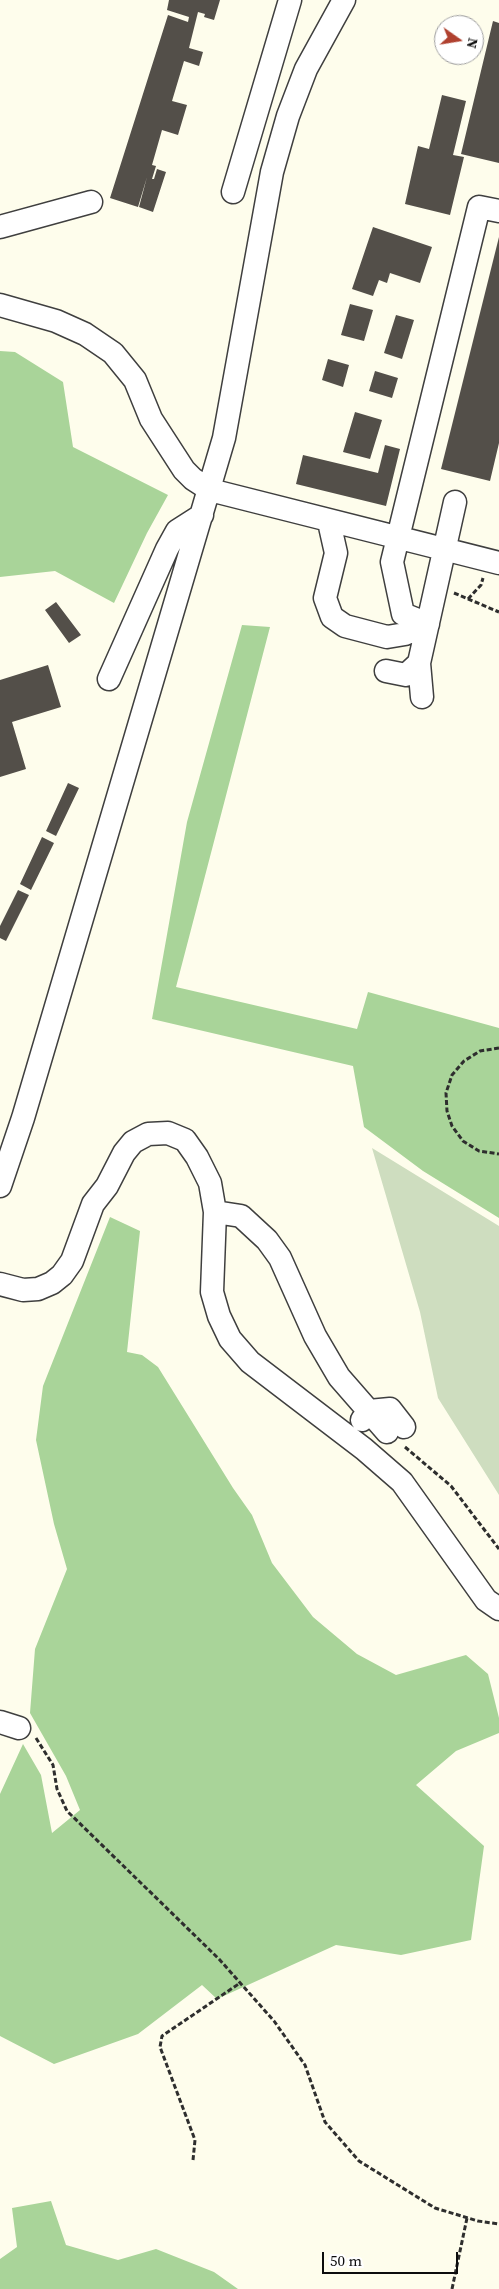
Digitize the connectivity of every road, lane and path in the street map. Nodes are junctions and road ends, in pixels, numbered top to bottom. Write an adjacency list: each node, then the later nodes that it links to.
1 (290, 0): 4 (street)
2 (354, 0): 3 (street)
3 (338, 9): 9 (street)
4 (233, 192)
5 (91, 202): 7 (street)
6 (499, 211): 13 (street)
7 (0, 227)
8 (0, 305): 9 (street)
9 (210, 490): 11 (street); 12 (street)
10 (455, 502): 14 (street)
11 (202, 515): 22 (street); 26 (street)
12 (329, 522): 13 (street); 19 (street)
13 (397, 538): 14 (street); 19 (street)
14 (444, 550): 15 (street); 16 (street)
15 (495, 565): 17 (path)
16 (437, 585): 17 (path); 19 (street)
17 (468, 599): 18 (path)
18 (499, 612)
19 (428, 624): 20 (street)
20 (419, 663): 21 (street); 23 (street)
21 (386, 671)
22 (109, 679)
23 (422, 697)
24 (499, 1048): 25 (path)
25 (499, 1154)
26 (0, 1186)
27 (215, 1212): 28 (street); 29 (street); 31 (street)
28 (0, 1284)
29 (369, 1411): 30 (street); 31 (street)
30 (395, 1430): 32 (path)
31 (349, 1437): 33 (street)
32 (499, 1549)
33 (499, 1609)
34 (10, 1725): 35 (path)
35 (240, 1983): 36 (path); 37 (path)
36 (193, 2160)
37 (467, 2218): 38 (path); 39 (path)
38 (499, 2224)
39 (452, 2289)

